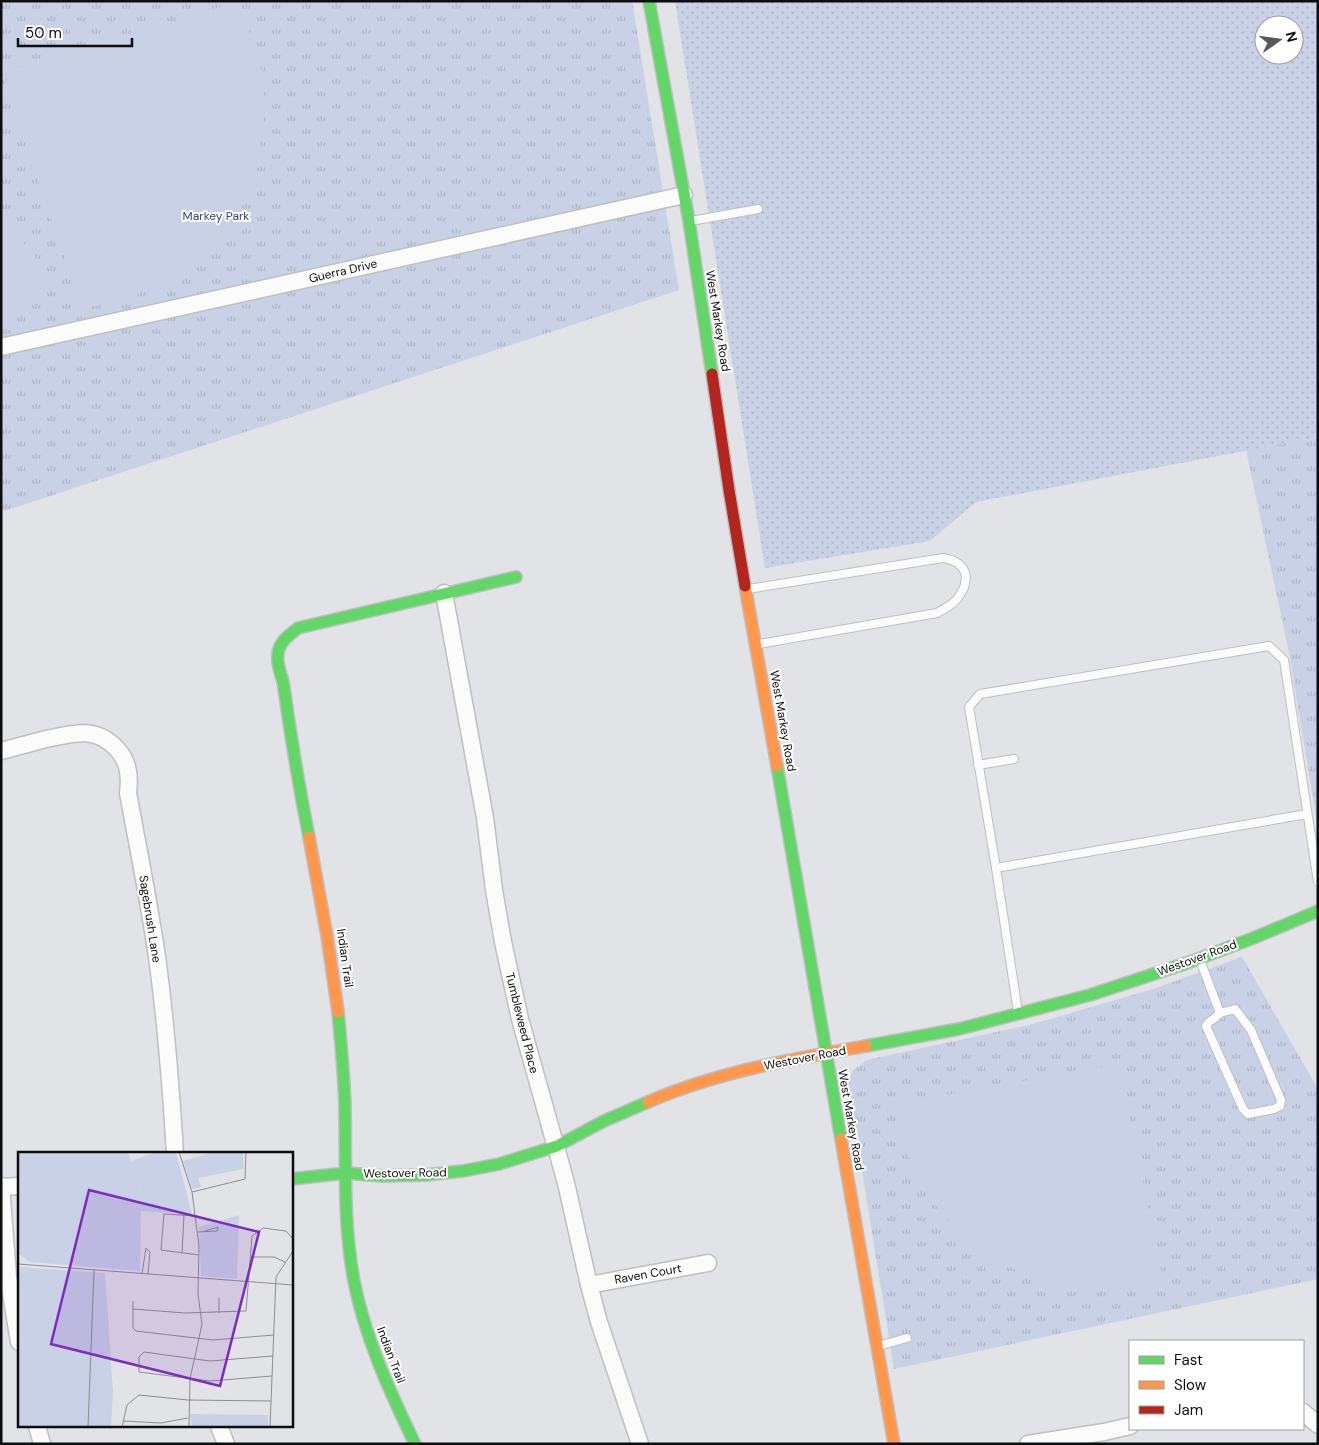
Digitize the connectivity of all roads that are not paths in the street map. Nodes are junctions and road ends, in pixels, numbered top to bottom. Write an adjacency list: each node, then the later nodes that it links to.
1 (650, 1): 2 (street, West Markey Road)
2 (684, 195): 4 (street, West Markey Road); 5 (street, Guerra Drive)
3 (758, 209): 4 (lane)
4 (689, 221): 7 (street, West Markey Road)
5 (1, 347)
6 (516, 577): 8 (street, Indian Trail)
7 (746, 589): 9 (street, West Markey Road); 9 (lane)
8 (444, 593): 21 (street, Tumbleweed Place); 23 (street, Indian Trail)
9 (756, 645): 20 (street, West Markey Road)
10 (1, 751): 22 (street, Sagebrush Lane)
11 (1014, 759): 12 (lane)
12 (978, 765): 13 (lane); 14 (lane)
13 (1308, 814): 14 (lane); 15 (lane)
14 (996, 868): 18 (lane)
15 (1318, 882)
16 (1318, 911): 17 (street, Westover Road)
17 (1199, 958): 18 (street, Westover Road); 19 (lane)
18 (1018, 1012): 20 (street, Westover Road)
19 (1220, 1013): 19 (lane)
20 (826, 1054): 21 (street, Westover Road); 31 (street, West Markey Road)
21 (557, 1146): 23 (street, Westover Road); 28 (street, Tumbleweed Place)
22 (175, 1152)
23 (346, 1173): 24 (street, Westover Road); 40 (street, Indian Trail)
24 (292, 1179)
25 (18, 1186): 26 (street)
26 (1, 1187): 29 (street)
27 (708, 1263): 28 (street, Raven Court)
28 (589, 1285): 41 (street, Tumbleweed Place)
29 (18, 1336)
30 (907, 1338): 31 (lane)
31 (876, 1347): 42 (street, West Markey Road)
32 (1304, 1413): 33 (street)
33 (1318, 1425)
34 (1129, 1426): 37 (street)
35 (38, 1428): 38 (street)
36 (220, 1428): 39 (street)
37 (1106, 1438): 43 (street)
38 (42, 1444)
39 (226, 1444)
40 (415, 1444)
41 (640, 1444)
42 (894, 1444)
43 (1028, 1444)

